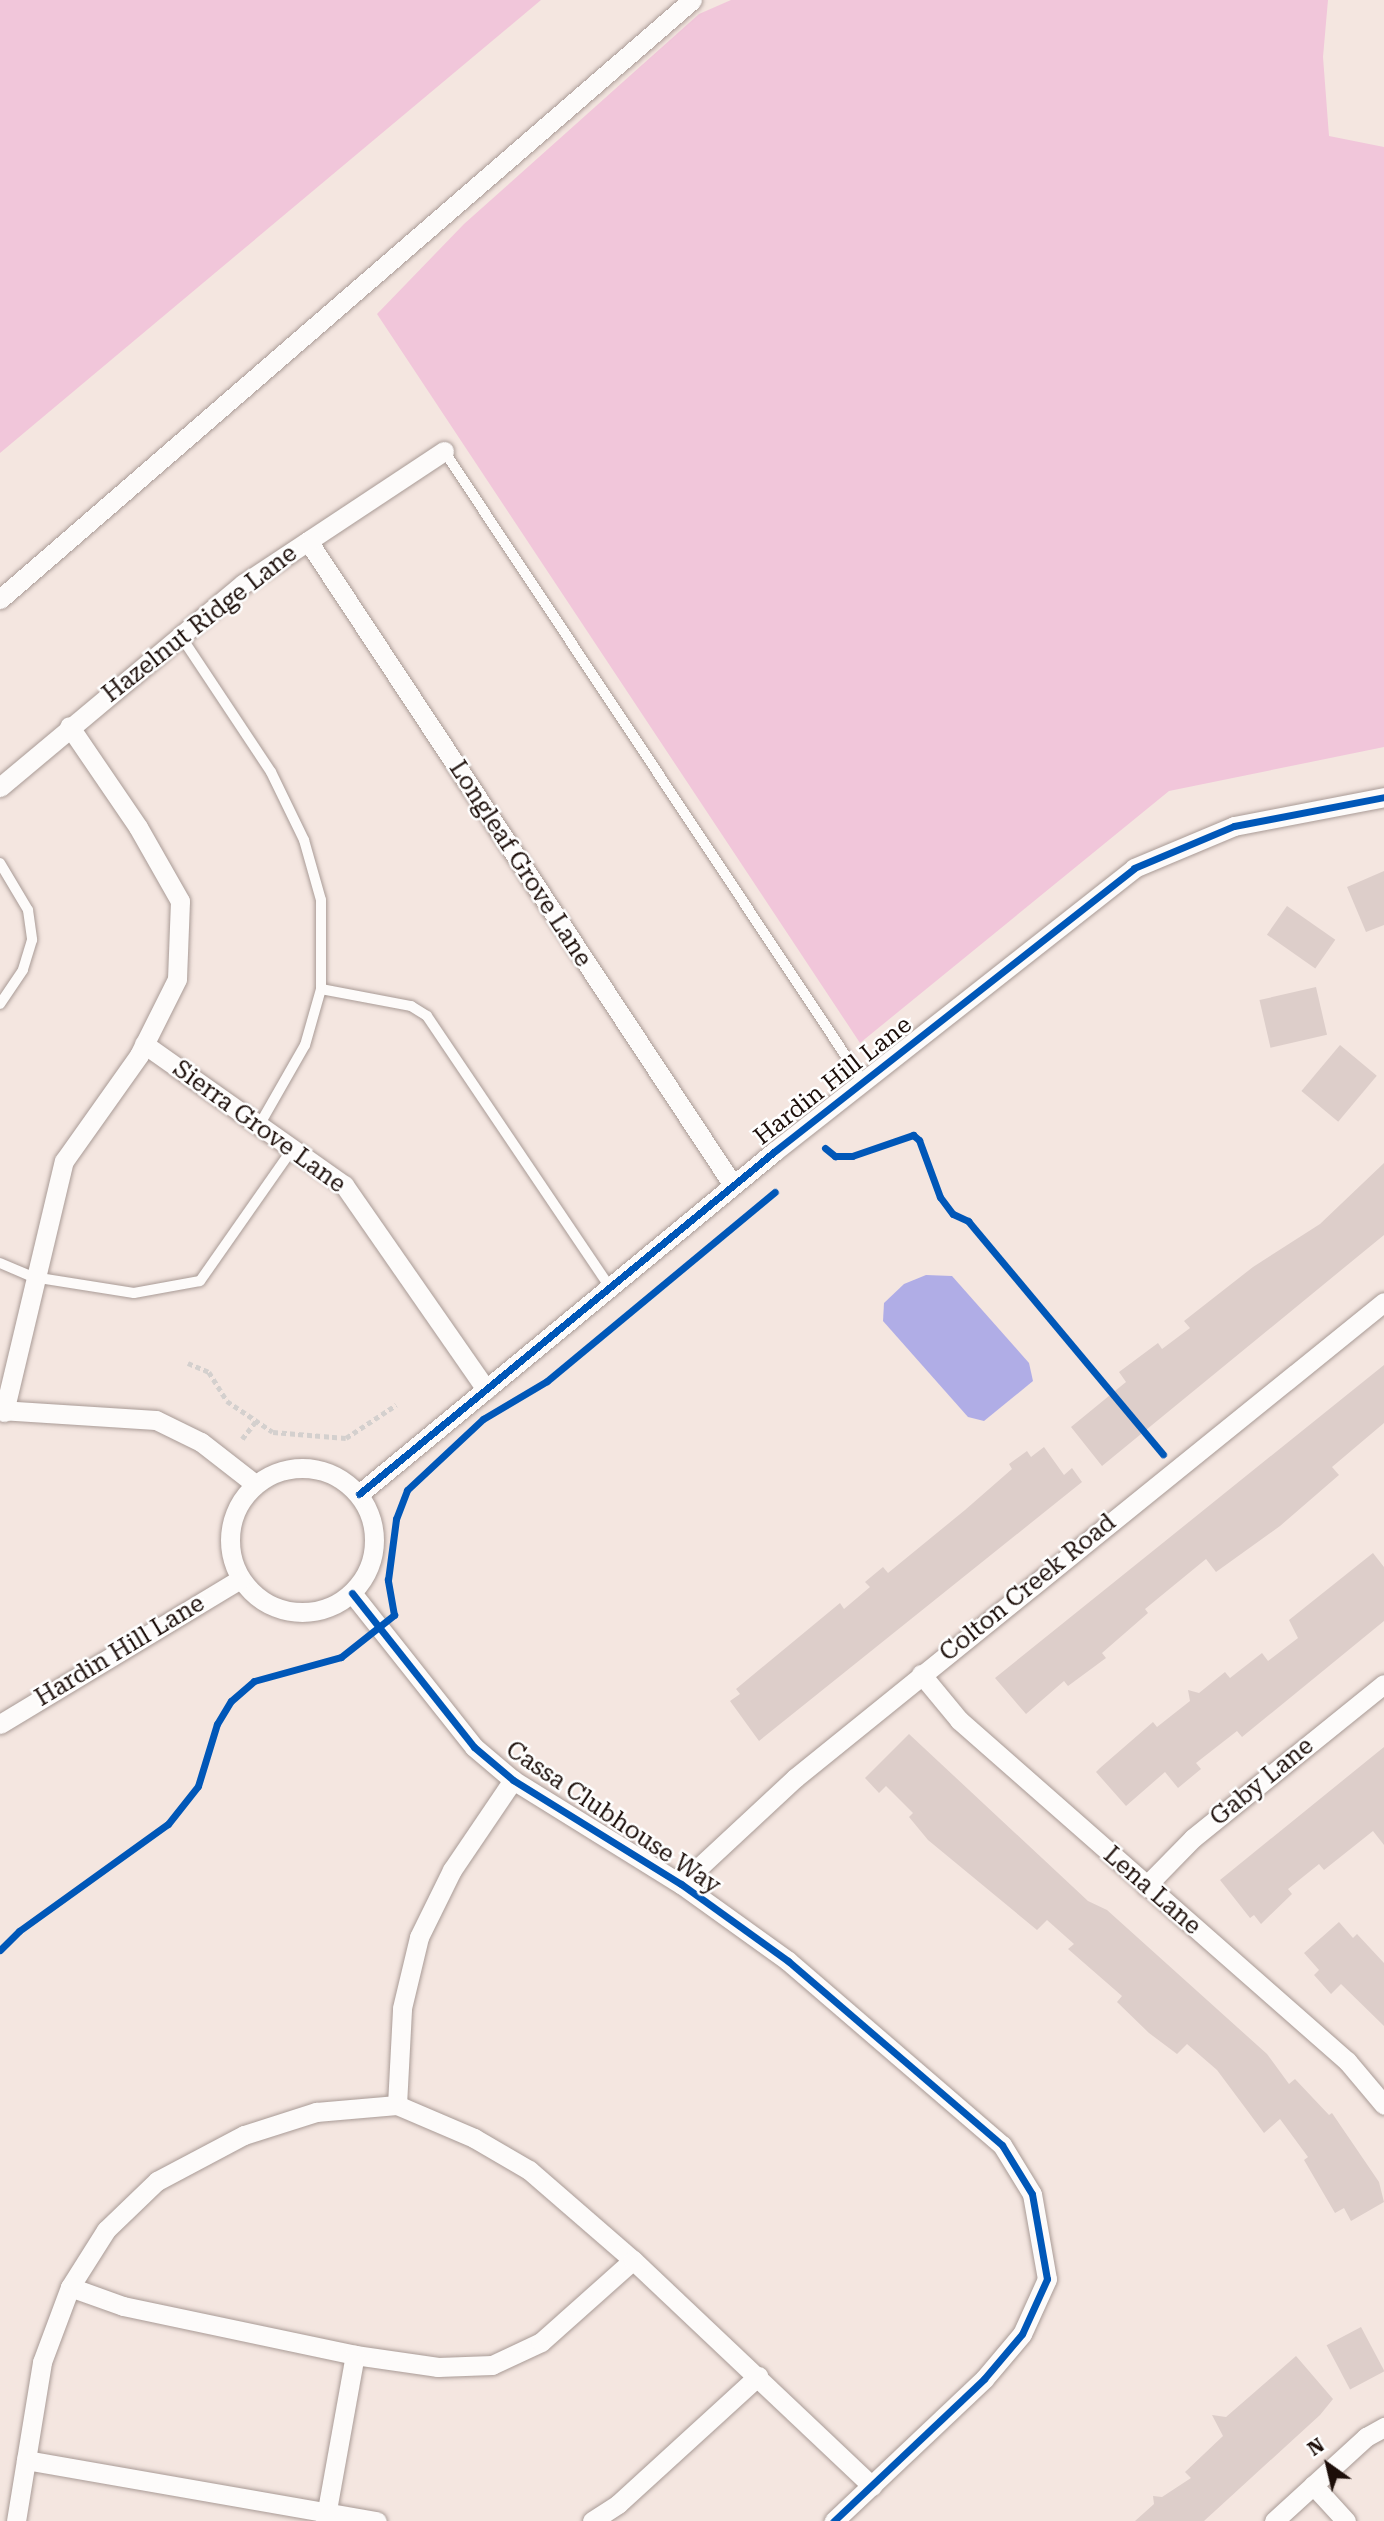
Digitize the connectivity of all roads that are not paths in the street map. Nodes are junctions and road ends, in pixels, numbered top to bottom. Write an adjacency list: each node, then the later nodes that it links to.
1 (692, 0): 4 (street)
2 (444, 451): 3 (street, Hazelnut Ridge Lane); 13 (lane)
3 (308, 541): 5 (street, Hazelnut Ridge Lane); 16 (street, Longleaf Grove Lane)
4 (0, 599)
5 (180, 635): 6 (street, Hazelnut Ridge Lane); 10 (lane)
6 (69, 726): 7 (street, Hazelnut Ridge Lane); 12 (street)
7 (0, 787)
8 (1384, 797): 13 (street, Hardin Hill Lane)
9 (0, 863): 11 (lane)
10 (321, 989): 14 (lane); 19 (lane)
11 (0, 1004)
12 (144, 1044): 14 (street, Sierra Grove Lane); 18 (street)
13 (863, 1082): 16 (street, Hardin Hill Lane)
14 (260, 1124): 15 (street, Sierra Grove Lane)
15 (293, 1148): 18 (lane); 21 (street, Sierra Grove Lane)
16 (733, 1185): 19 (street, Hardin Hill Lane)
17 (0, 1263): 18 (lane)
18 (33, 1277): 22 (street)
19 (610, 1287): 21 (street, Hardin Hill Lane)
20 (1384, 1302): 27 (street, Colton Creek Road)
21 (486, 1389): 24 (street, Hardin Hill Lane)
22 (2, 1411): 23 (street)
23 (255, 1484): 24 (street); 25 (street)
24 (359, 1494): 26 (street)
25 (240, 1579): 26 (street); 29 (street, Hardin Hill Lane)
26 (352, 1593): 30 (street, Cassa Clubhouse Way)
27 (921, 1674): 31 (street, Colton Creek Road); 32 (street, Lena Lane)
28 (1384, 1684): 32 (street, Gaby Lane)
29 (0, 1724)
30 (513, 1780): 31 (street, Cassa Clubhouse Way); 33 (street)
31 (681, 1884): 42 (street, Cassa Clubhouse Way)
32 (1146, 1886): 34 (street, Lena Lane)
33 (397, 2105): 35 (street); 36 (street)
34 (1384, 2105)
35 (633, 2260): 37 (street); 38 (street)
36 (70, 2287): 37 (street); 40 (street)
37 (355, 2355): 43 (street)
38 (758, 2376): 42 (street); 46 (street)
39 (1384, 2427): 41 (street)
40 (26, 2460): 43 (street); 44 (street)
41 (1313, 2485): 48 (street); 49 (street)
42 (872, 2486): 47 (street, Cassa Clubhouse Way)
43 (325, 2517): 45 (street)
44 (16, 2521)
45 (377, 2521)
46 (592, 2521)
47 (834, 2521)
48 (1274, 2521)
49 (1346, 2521)

